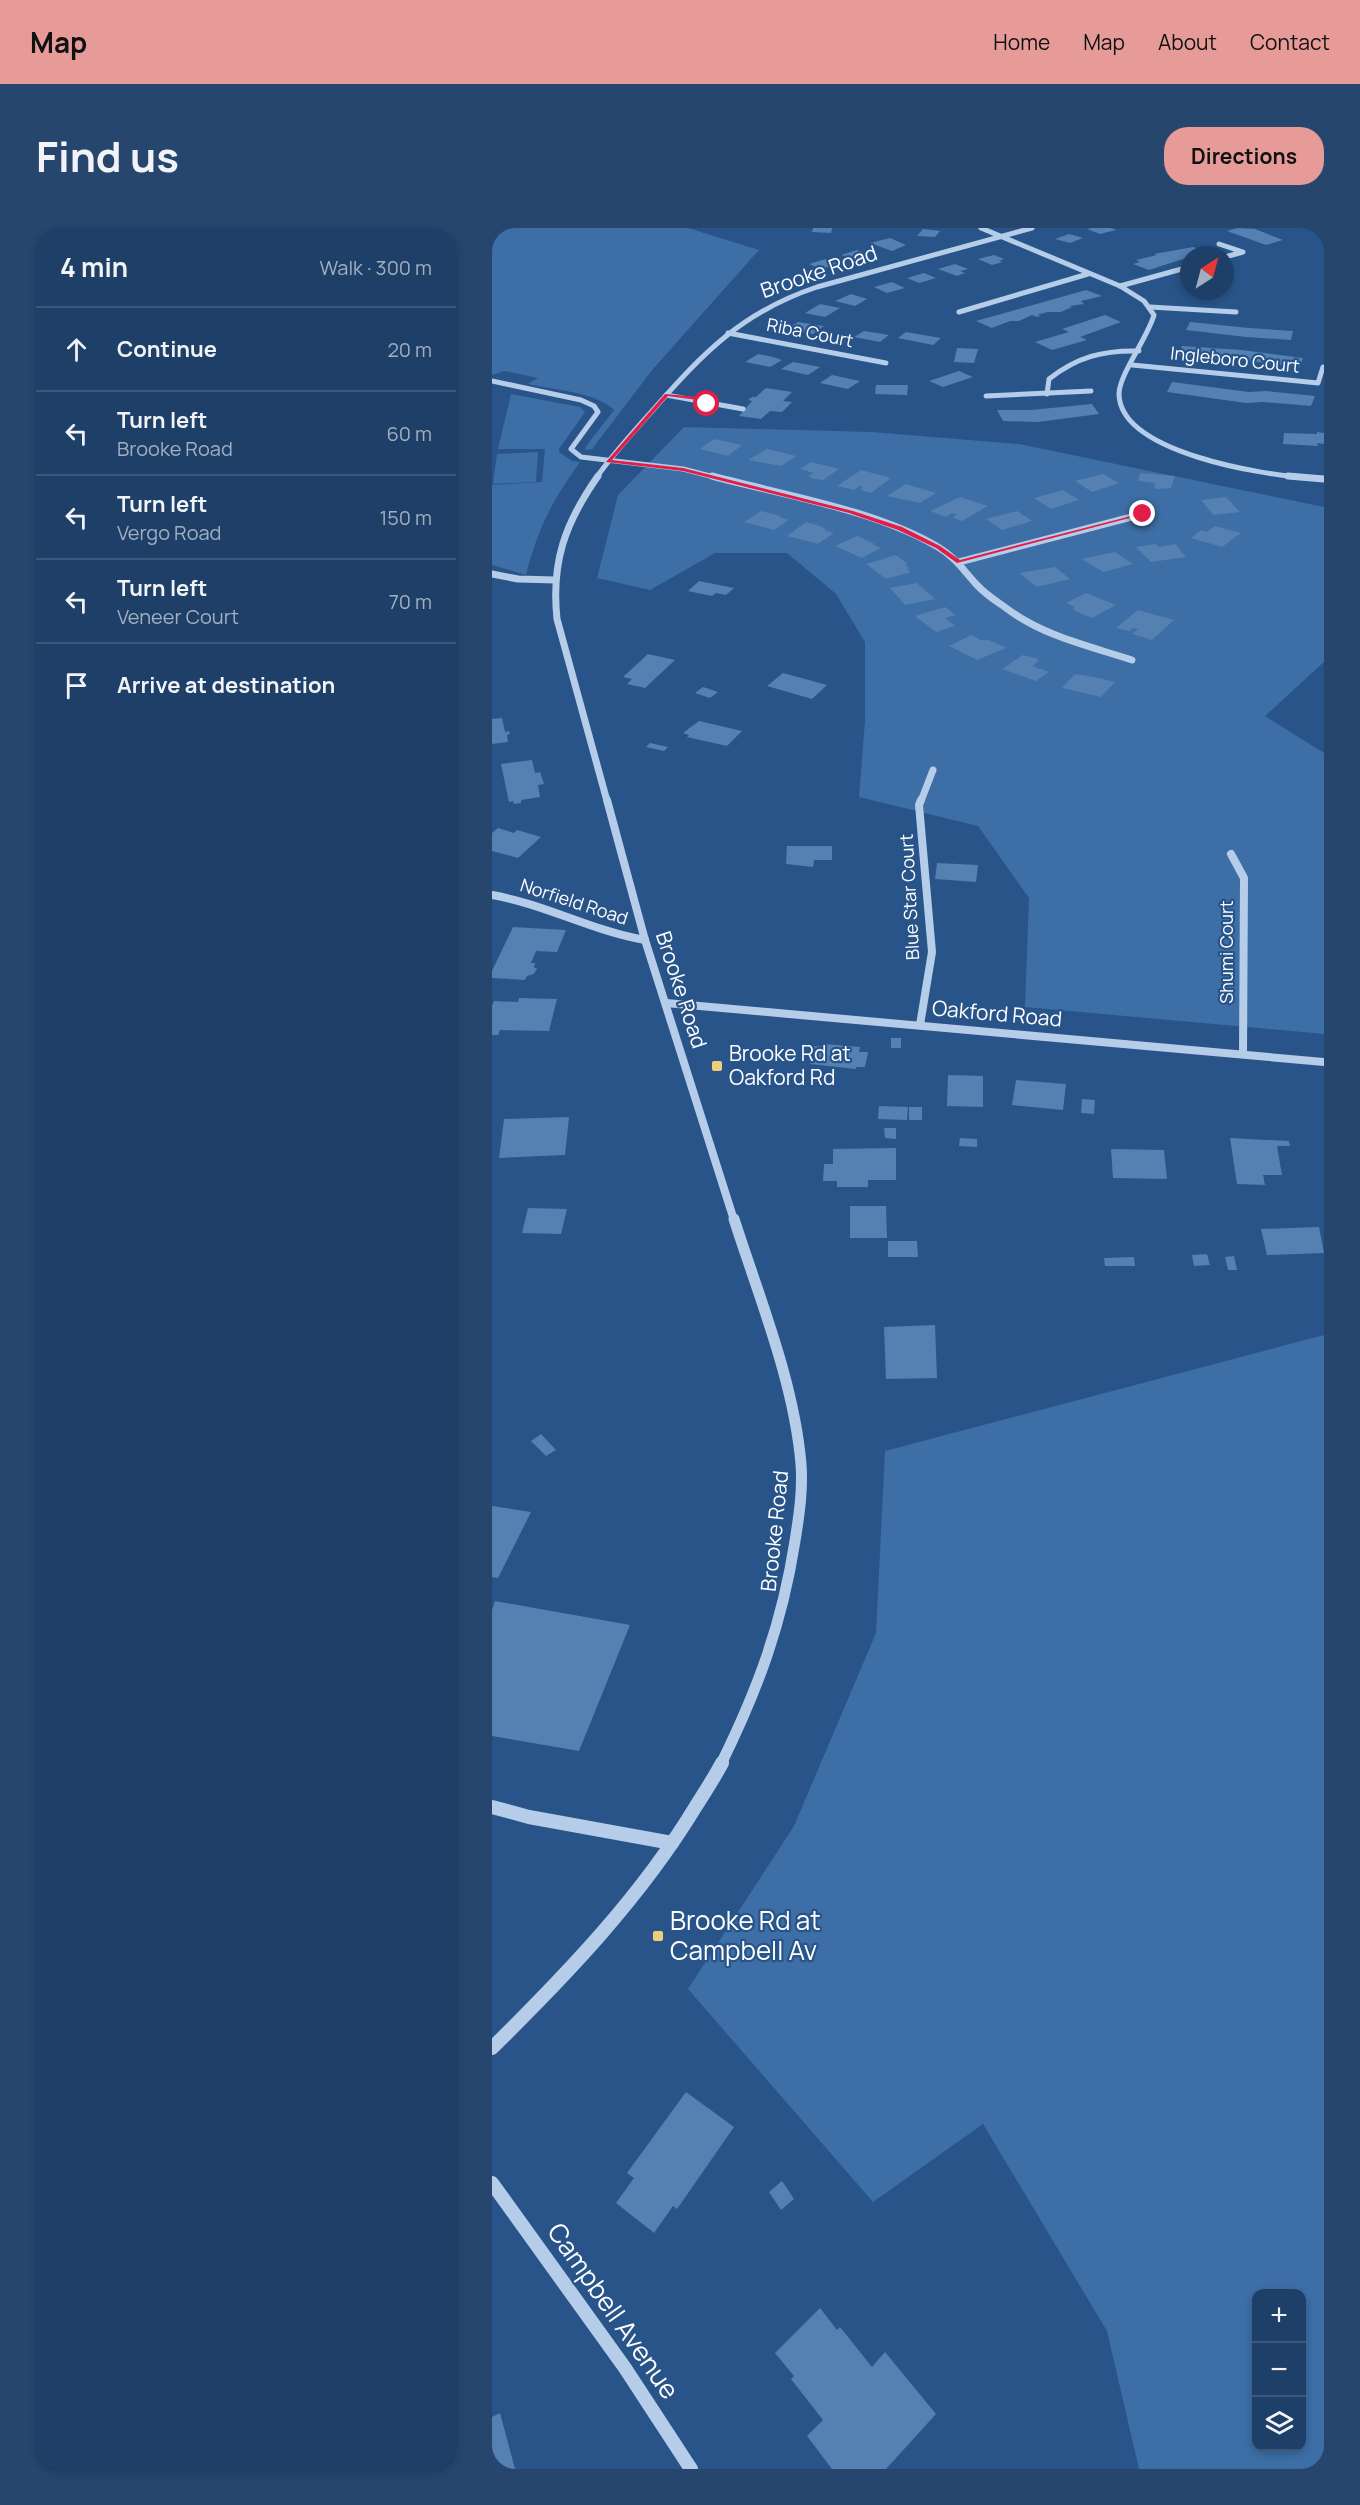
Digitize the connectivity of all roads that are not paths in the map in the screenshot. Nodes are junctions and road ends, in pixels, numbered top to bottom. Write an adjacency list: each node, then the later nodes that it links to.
1 (981, 228): 3 (street)
2 (1032, 228): 3 (street, Brooke Road)
3 (1001, 236): 9 (street); 14 (street, Brooke Road)
4 (1219, 244): 5 (street)
5 (1225, 246)
6 (1234, 249): 7 (street)
7 (1234, 254)
8 (1180, 269): 10 (street)
9 (1088, 274): 10 (street); 12 (street)
10 (1120, 286): 11 (street)
11 (1150, 307): 13 (street); 15 (street)
12 (959, 312)
13 (1236, 312)
14 (728, 333): 16 (street, Riba Court); 22 (street, Brooke Road)
15 (1139, 351): 17 (street); 21 (street)
16 (886, 363)
17 (1132, 365): 18 (street, Ingleboro Court); 26 (street)
18 (1323, 367)
19 (492, 381): 25 (street)
20 (1091, 391): 21 (street)
21 (1047, 394): 23 (street)
22 (666, 395): 24 (street); 25 (street, Brooke Road)
23 (986, 396)
24 (743, 409)
25 (608, 461): 28 (street); 30 (street, Brooke Road)
26 (1324, 479)
27 (1143, 514): 28 (street)
28 (959, 562): 31 (street)
29 (492, 574): 30 (street)
30 (555, 580): 35 (street, Brooke Road)
31 (1132, 660)
32 (933, 770): 37 (street, Blue Star Court)
33 (1231, 854): 38 (street, Shumi Court)
34 (492, 895): 35 (street, Norfield Road)
35 (645, 940): 36 (street, Brooke Road)
36 (666, 1003): 37 (street, Oakford Road); 41 (street, Brooke Road)
37 (920, 1025): 38 (street, Oakford Road)
38 (1243, 1054): 39 (street, Oakford Road)
39 (1324, 1062)
40 (492, 1807): 41 (street)
41 (672, 1843): 42 (street, Brooke Road)
42 (492, 2049)
43 (492, 2183): 44 (street, Campbell Avenue)
44 (691, 2469)

